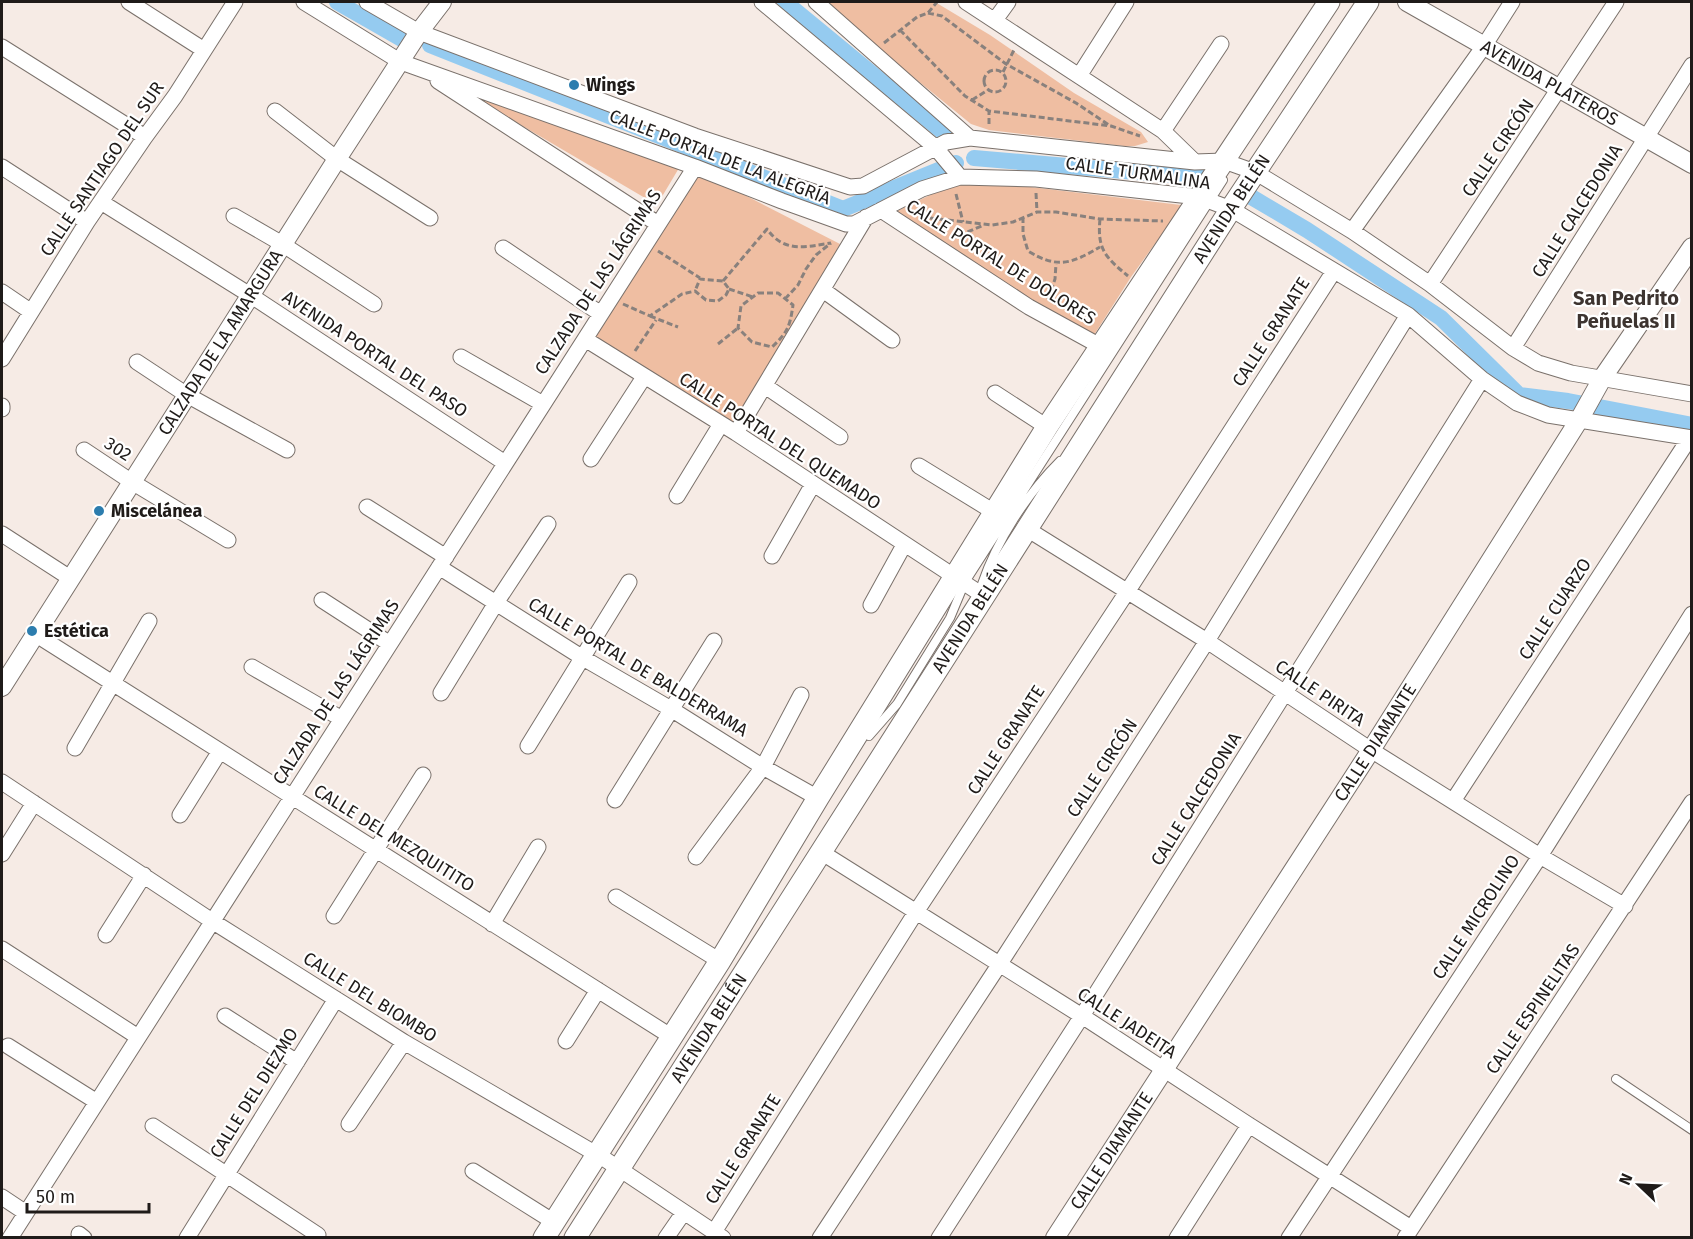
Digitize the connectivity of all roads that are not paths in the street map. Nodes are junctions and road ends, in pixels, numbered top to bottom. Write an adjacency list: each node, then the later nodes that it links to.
1 (129, 2): 22 (street)
2 (235, 2): 22 (street, CALLE SANTIAGO DEL SUR)
3 (304, 2): 23 (street, CALLE PORTAL DE LA ALEGRÍA)
4 (367, 2): 18 (street, CALLE PORTAL DE LA ALEGRÍA)
5 (442, 2): 18 (street, CALZADA DE LA AMARGURA)
6 (762, 2): 33 (street)
7 (816, 2): 31 (street)
8 (966, 2): 17 (street)
9 (1008, 2): 17 (street)
10 (1126, 2): 26 (street)
11 (1329, 2): 37 (main road, AVENIDA BELÉN)
12 (1339, 2): 25 (lane)
13 (1368, 2): 37 (main road, AVENIDA BELÉN)
14 (1407, 2): 20 (street, AVENIDA PLATEROS)
15 (1512, 2): 20 (street)
16 (1616, 2): 27 (street, CALLE CIRCÓN)
17 (995, 20): 26 (street)
18 (419, 32): 23 (street, CALZADA DE LA AMARGURA); 33 (street, CALLE PORTAL DE LA ALEGRÍA)
19 (1221, 44): 29 (street)
20 (1484, 46): 27 (street, AVENIDA PLATEROS); 49 (street)
21 (2, 47): 30 (street)
22 (204, 50): 30 (street, CALLE SANTIAGO DEL SUR)
23 (408, 64): 34 (street, CALZADA DE LA AMARGURA); 39 (street, CALLE PORTAL DE LA ALEGRÍA); 48 (street)
24 (1692, 65): 32 (street, CALLE CALCEDONIA)
25 (1296, 68)
26 (1079, 76): 29 (street)
27 (1560, 89): 32 (street, AVENIDA PLATEROS); 54 (street, CALLE CIRCÓN)
28 (275, 111): 34 (street)
29 (1163, 131): 35 (street)
30 (145, 137): 41 (street, CALLE SANTIAGO DEL SUR)
31 (970, 138): 33 (street, CALLE PORTAL DE LA ALEGRÍA); 35 (street, CALLE TURMALINA)
32 (1646, 138): 36 (street, AVENIDA PLATEROS); 65 (street, CALLE CALCEDONIA)
33 (935, 147): 40 (street)
34 (337, 159): 46 (street); 50 (street, CALZADA DE LA AMARGURA)
35 (1195, 162): 37 (street, CALLE TURMALINA)
36 (1692, 164)
37 (1242, 165): 42 (main road, AVENIDA BELÉN); 42 (main road, AVENIDA BELÉN); 49 (street)
38 (2, 167): 47 (street)
39 (695, 167): 45 (street, CALLE PORTAL DE LA ALEGRÍA); 48 (street, CALZADA DE LAS LÁGRIMAS)
40 (956, 179): 42 (street, CALLE TURMALINA); 43 (street, CALLE PORTAL DE LA ALEGRÍA)
41 (101, 202): 47 (street, CALLE SANTIAGO DEL SUR); 57 (street, AVENIDA PORTAL DEL PASO)
42 (1218, 202): 53 (street, CALLE TURMALINA); 64 (main road, AVENIDA BELÉN); 69 (lane); 96 (main road, AVENIDA BELÉN); 103 (lane)
43 (881, 210): 45 (street, CALLE PORTAL DE LA ALEGRÍA); 64 (street, CALLE PORTAL DE DOLORES)
44 (234, 216): 50 (street)
45 (866, 217): 55 (street)
46 (430, 218)
47 (87, 222): 59 (street, CALLE SANTIAGO DEL SUR)
48 (658, 224): 60 (street, CALZADA DE LAS LÁGRIMAS)
49 (1352, 231): 54 (street)
50 (282, 244): 57 (street, CALZADA DE LA AMARGURA); 58 (street)
51 (1692, 247): 72 (street, CALLE DIAMANTE)
52 (503, 248): 60 (street)
53 (1334, 271): 61 (street, CALLE TURMALINA); 105 (street, CALLE GRANATE)
54 (1430, 284): 65 (street)
55 (823, 290): 63 (street); 73 (street)
56 (2, 292): 59 (street)
57 (250, 295): 76 (street, CALZADA DE LA AMARGURA); 88 (street, AVENIDA PORTAL DEL PASO)
58 (374, 304)
59 (30, 311): 67 (street, CALLE SANTIAGO DEL SUR)
60 (601, 314): 62 (street, CALZADA DE LAS LÁGRIMAS)
61 (1408, 315): 71 (street, CALLE TURMALINA); 114 (street, CALLE CIRCÓN)
62 (585, 339): 70 (street, CALLE PORTAL DEL QUEMADO); 77 (street, CALZADA DE LAS LÁGRIMAS)
63 (892, 340)
64 (1100, 346): 81 (main road, AVENIDA BELÉN)
65 (1513, 348): 72 (street)
66 (460, 357): 77 (street)
67 (2, 359)
68 (137, 362): 76 (street)
69 (1114, 375)
70 (644, 377): 80 (street, CALLE PORTAL DEL QUEMADO); 87 (street)
71 (1482, 380): 78 (street, CALLE TURMALINA); 121 (street, CALLE CALCEDONIA)
72 (1600, 384): 75 (street); 78 (street, CALLE DIAMANTE)
73 (765, 386): 82 (street); 83 (street)
74 (995, 393): 81 (street)
75 (1692, 394)
76 (187, 395): 86 (street); 90 (street, CALZADA DE LA AMARGURA)
77 (543, 404): 88 (street, CALZADA DE LAS LÁGRIMAS)
78 (1583, 413): 84 (street, CALLE TURMALINA); 128 (street, CALLE DIAMANTE)
79 (1089, 415): 106 (lane)
80 (721, 424): 82 (street, CALLE PORTAL DEL QUEMADO); 92 (street)
81 (1047, 427): 94 (main road, AVENIDA BELÉN)
82 (736, 434): 91 (street, CALLE PORTAL DEL QUEMADO)
83 (840, 437)
84 (1690, 438): 136 (street, CALLE CUARZO)
85 (84, 450): 90 (street, 302)
86 (287, 450)
87 (591, 459)
88 (505, 463): 101 (street, CALZADA DE LAS LÁGRIMAS)
89 (919, 466): 94 (street)
90 (132, 482): 98 (street, 302); 102 (street, CALZADA DE LA AMARGURA)
91 (813, 484): 99 (street, CALLE PORTAL DEL QUEMADO); 100 (street)
92 (677, 496)
93 (367, 507): 101 (street, CALLE PORTAL DE BALDERRAMA)
94 (994, 512): 103 (main road, AVENIDA BELÉN)
95 (548, 524): 108 (street)
96 (1027, 529): 105 (street, CALLE PIRITA); 106 (main road, AVENIDA BELÉN)
97 (2, 534): 102 (street)
98 (228, 540)
99 (904, 545): 103 (street, CALLE PORTAL DEL QUEMADO); 109 (street)
100 (772, 556)
101 (442, 562): 108 (street, CALLE PORTAL DE BALDERRAMA); 115 (street, CALZADA DE LAS LÁGRIMAS)
102 (70, 578): 112 (street, CALZADA DE LA AMARGURA)
103 (960, 579): 106 (street, CALLE PORTAL DEL QUEMADO); 127 (lane); 134 (main road, AVENIDA BELÉN)
104 (629, 582): 116 (street)
105 (1127, 592): 114 (street, CALLE PIRITA); 150 (street, CALLE GRANATE)
106 (981, 594): 143 (main road, AVENIDA BELÉN); 171 (lane)
107 (322, 600): 115 (street)
108 (496, 603): 116 (street, CALLE PORTAL DE BALDERRAMA); 120 (street)
109 (871, 605)
110 (1692, 614): 145 (street, CALLE MICROLINO)
111 (149, 621): 118 (street)
112 (35, 633): 118 (street, CALLE DEL MEZQUITITO); 119 (street, CALZADA DE LA AMARGURA)
113 (714, 641): 123 (street)
114 (1207, 641): 121 (street, CALLE PIRITA); 157 (street, CALLE CIRCÓN)
115 (390, 644): 124 (street, CALZADA DE LAS LÁGRIMAS)
116 (583, 658): 123 (street, CALLE PORTAL DE BALDERRAMA); 125 (street)
117 (252, 667): 124 (street)
118 (113, 683): 126 (street); 129 (street, CALLE DEL MEZQUITITO)
119 (2, 687)
120 (441, 693)
121 (1286, 693): 128 (street, CALLE PIRITA); 161 (street, CALLE CALCEDONIA)
122 (801, 695): 130 (street)
123 (671, 709): 130 (street, CALLE PORTAL DE BALDERRAMA); 135 (street)
124 (342, 718): 133 (street, CALZADA DE LAS LÁGRIMAS)
125 (528, 746)
126 (75, 748)
127 (861, 748)
128 (1371, 750): 136 (street, CALLE PIRITA); 168 (street, CALLE DIAMANTE)
129 (220, 751): 133 (street, CALLE DEL MEZQUITITO); 139 (street)
130 (763, 767): 134 (street, CALLE PORTAL DE BALDERRAMA); 146 (street)
131 (423, 775): 142 (street)
132 (2, 782): 138 (street, CALLE DEL BIOMBO)
133 (292, 797): 142 (street, CALLE DEL MEZQUITITO); 152 (street, CALZADA DE LAS LÁGRIMAS)
134 (818, 798): 156 (main road, AVENIDA BELÉN)
135 (615, 800)
136 (1453, 801): 145 (street, CALLE PIRITA)
137 (1692, 802): 149 (street, CALLE ESPINELITAS)
138 (34, 803): 144 (street); 147 (street, CALLE DEL BIOMBO)
139 (180, 815)
140 (813, 824): 176 (lane)
141 (538, 847): 153 (street)
142 (376, 850): 151 (street); 153 (street, CALLE DEL MEZQUITITO)
143 (821, 852): 150 (street, CALLE JADEITA); 176 (main road, AVENIDA BELÉN)
144 (2, 854)
145 (1540, 856): 149 (street, CALLE PIRITA); 179 (street, CALLE MICROLINO)
146 (696, 857)
147 (144, 875): 152 (street, CALLE DEL BIOMBO); 154 (street)
148 (616, 897): 156 (street)
149 (1624, 906): 184 (street, CALLE ESPINELITAS)
150 (916, 912): 157 (street, CALLE JADEITA); 186 (street, CALLE GRANATE)
151 (333, 916)
152 (212, 921): 159 (street, CALLE DEL BIOMBO); 162 (street, CALZADA DE LAS LÁGRIMAS)
153 (492, 924): 158 (street, CALLE DEL MEZQUITITO)
154 (106, 935)
155 (2, 949): 162 (street)
156 (720, 961): 163 (main road, AVENIDA BELÉN)
157 (999, 965): 161 (street, CALLE JADEITA); 191 (street, CALLE CIRCÓN)
158 (598, 990): 163 (street, CALLE DEL MEZQUITITO); 164 (street)
159 (336, 999): 165 (street, CALLE DEL BIOMBO); 167 (street, CALLE DEL DIEZMO)
160 (225, 1016): 167 (street)
161 (1082, 1016): 168 (street, CALLE JADEITA); 192 (street, CALLE CALCEDONIA)
162 (138, 1037): 170 (street, CALZADA DE LAS LÁGRIMAS)
163 (672, 1037): 176 (main road, AVENIDA BELÉN)
164 (566, 1041)
165 (404, 1042): 172 (street); 176 (street, CALLE DEL BIOMBO)
166 (8, 1046): 170 (street)
167 (297, 1062): 178 (street, CALLE DEL DIEZMO)
168 (1163, 1069): 173 (street, CALLE JADEITA); 193 (street, CALLE DIAMANTE)
169 (1616, 1079): 175 (lane)
170 (97, 1102): 182 (street, CALZADA DE LAS LÁGRIMAS)
171 (644, 1113)
172 (349, 1124)
173 (1249, 1125): 179 (street, CALLE JADEITA); 194 (street)
174 (153, 1126): 178 (street)
175 (1692, 1130)
176 (608, 1163): 181 (street, CALLE DEL BIOMBO); 183 (main road, AVENIDA BELÉN); 189 (main road, AVENIDA BELÉN)
177 (473, 1170): 183 (street)
178 (226, 1174): 185 (street); 188 (street, CALLE DEL DIEZMO)
179 (1329, 1175): 184 (street, CALLE JADEITA); 195 (street, CALLE MICROLINO)
180 (2, 1197): 182 (street)
181 (684, 1212): 186 (street, CALLE DEL BIOMBO); 190 (street)
182 (26, 1213): 187 (street, CALZADA DE LAS LÁGRIMAS)
183 (551, 1232)
184 (1408, 1233)
185 (318, 1235)
186 (719, 1235)
187 (10, 1238)
188 (187, 1238)
189 (575, 1238)
190 (666, 1238)
191 (820, 1238)
192 (939, 1238)
193 (1055, 1238)
194 (1177, 1238)
195 (1289, 1238)

